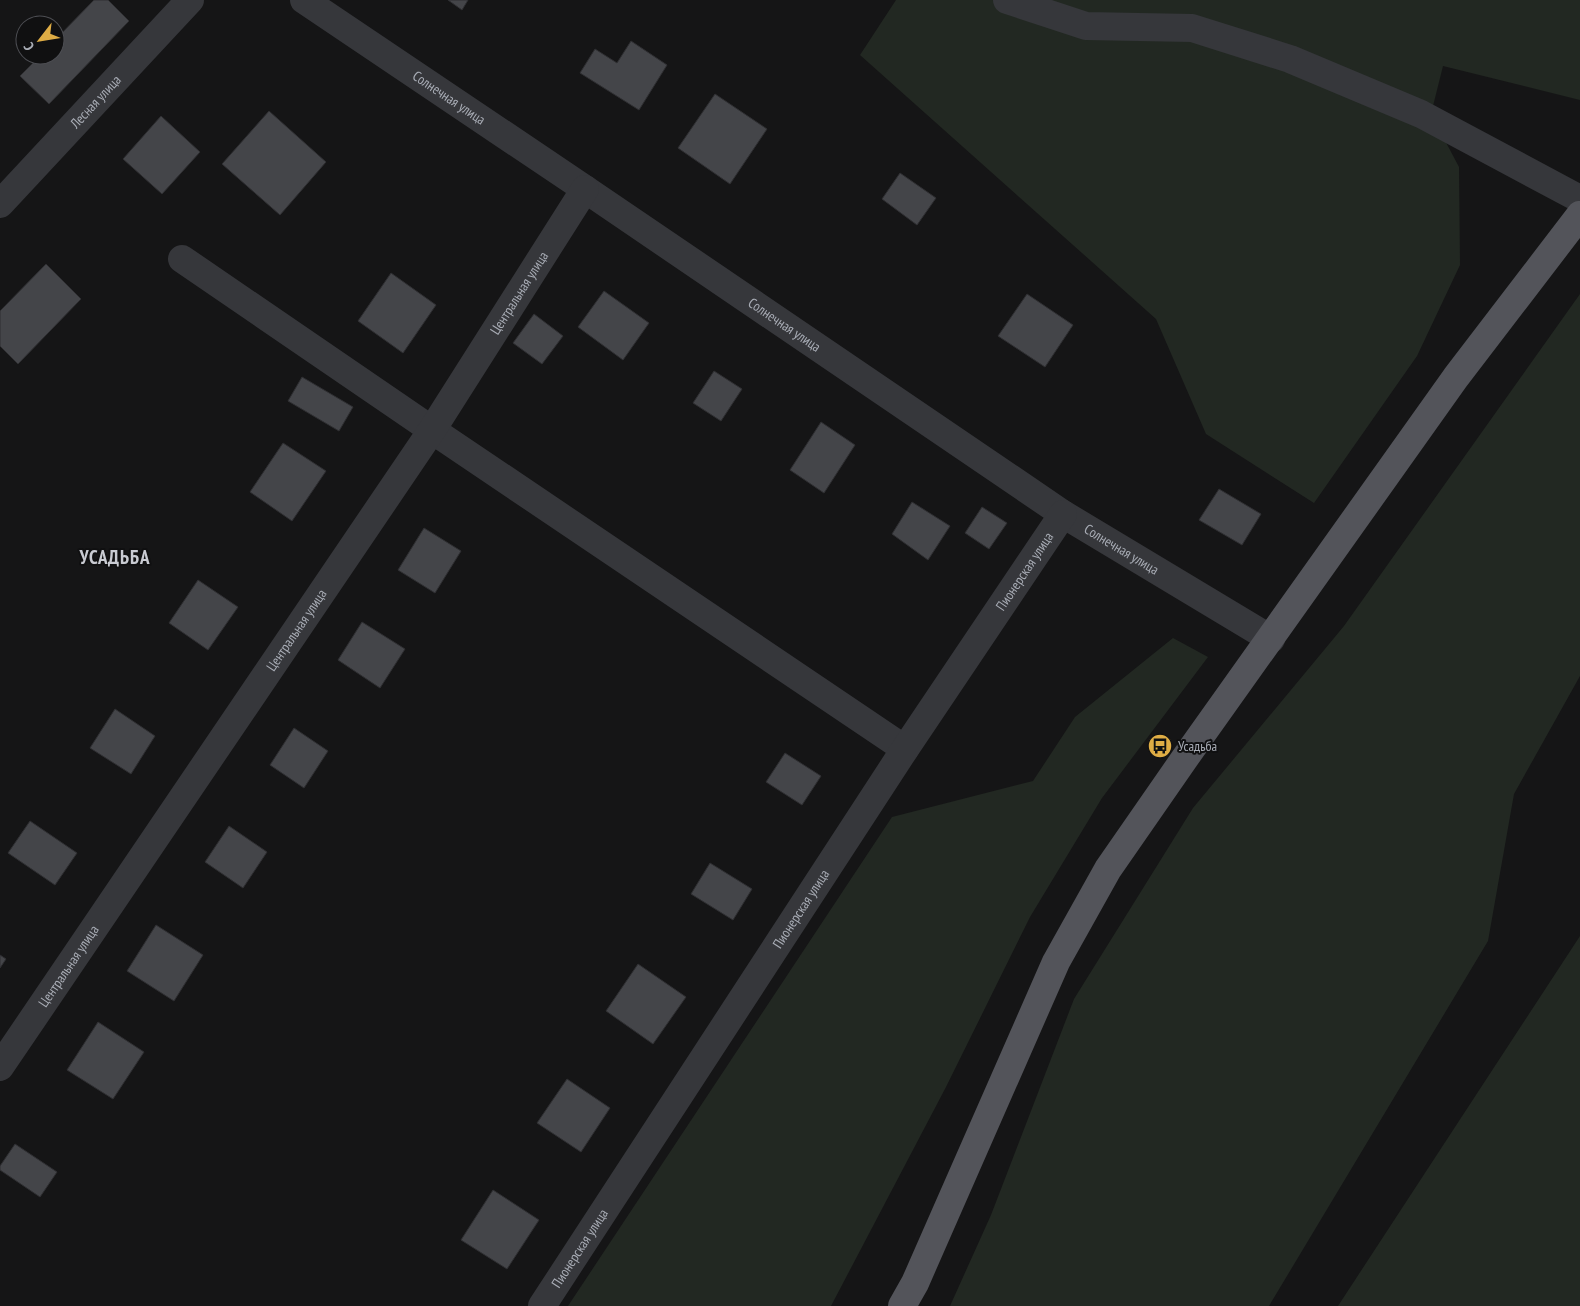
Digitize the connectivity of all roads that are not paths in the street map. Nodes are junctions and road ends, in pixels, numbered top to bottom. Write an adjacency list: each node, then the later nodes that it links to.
1 (190, 0): 6 (street, Лесная улица)
2 (304, 0): 4 (street, Солнечная улица)
3 (1007, 0): 5 (street)
4 (586, 189): 9 (street, Центральная улица); 10 (street, Солнечная улица)
5 (1580, 200)
6 (0, 204)
7 (1580, 214): 11 (main road)
8 (182, 259): 9 (street)
9 (432, 430): 12 (street); 13 (street, Центральная улица)
10 (1063, 514): 11 (street, Солнечная улица); 12 (street, Пионерская улица)
11 (1271, 639): 15 (main road)
12 (905, 749): 14 (street, Пионерская улица)
13 (0, 1067)
14 (542, 1306)
15 (902, 1306)

